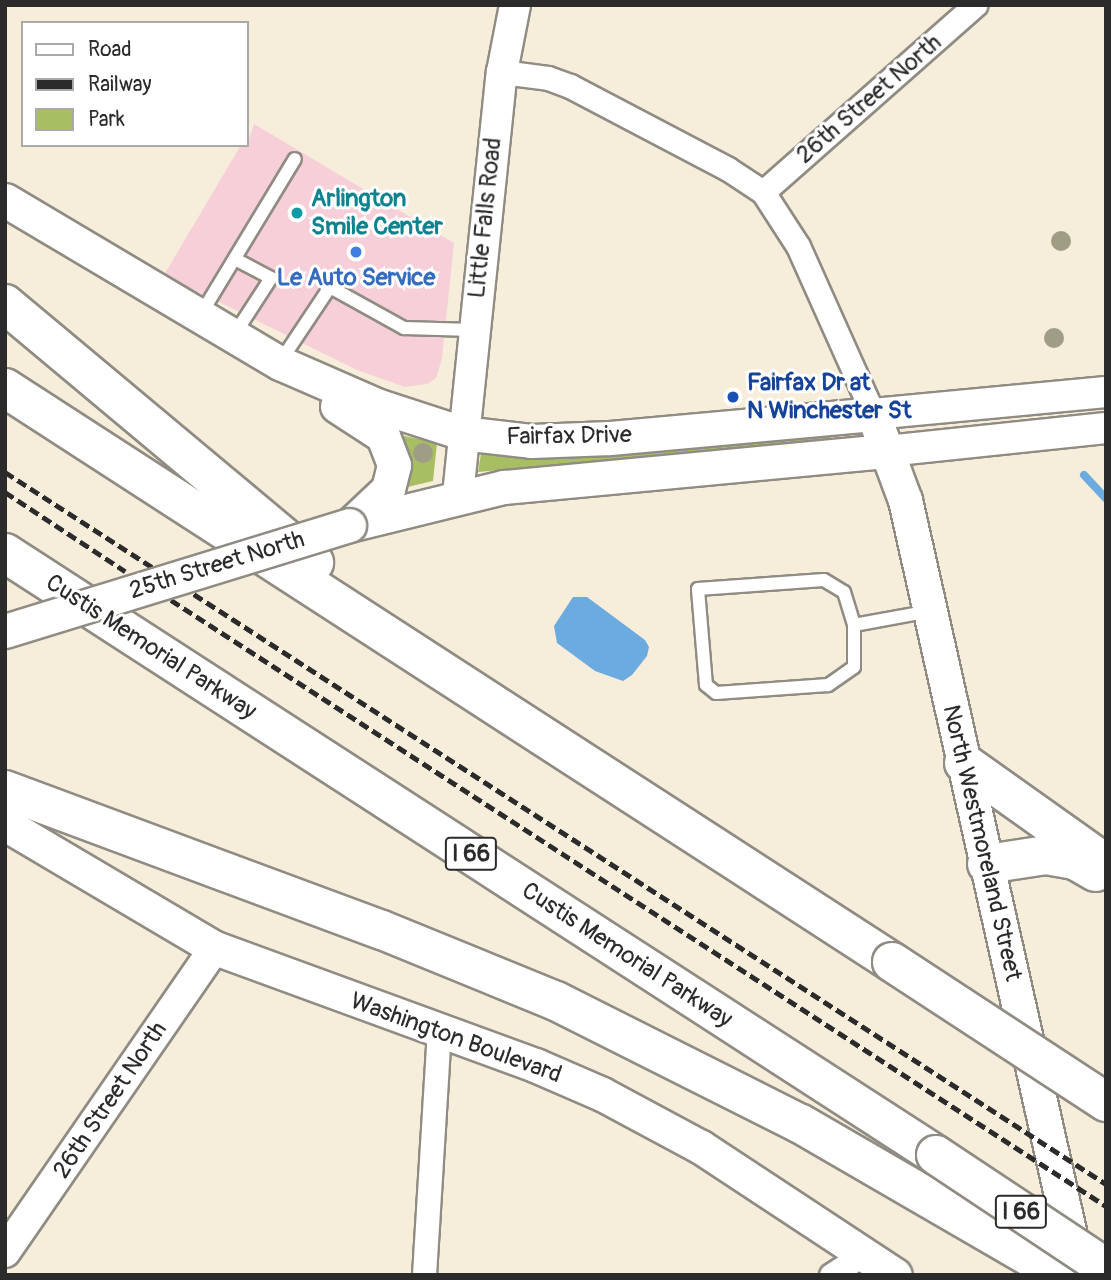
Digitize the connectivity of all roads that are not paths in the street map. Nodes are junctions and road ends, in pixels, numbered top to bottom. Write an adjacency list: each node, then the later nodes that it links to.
1 (515, 5): 3 (street, Little Falls Road)
2 (975, 5): 5 (street, 26th Street North)
3 (502, 72): 5 (street); 10 (street, Little Falls Road)
4 (295, 159): 7 (lane)
5 (762, 192): 15 (street)
6 (5, 200): 9 (main road, Fairfax Drive)
7 (235, 259): 9 (lane); 11 (lane)
8 (5, 304): 25 (highway)
9 (200, 315): 11 (main road, Fairfax Drive)
10 (473, 330): 12 (lane); 17 (street, Little Falls Road)
11 (234, 335): 12 (main road, Fairfax Drive)
12 (280, 363): 17 (main road, Fairfax Drive); 20 (main road)
13 (5, 388): 25 (highway)
14 (1106, 392): 15 (street, Fairfax Drive)
15 (873, 414): 17 (main road, Fairfax Drive); 18 (main road, North Westmoreland Street)
16 (1106, 428): 18 (street, Fairfax Drive)
17 (462, 433): 19 (street)
18 (887, 452): 19 (main road, Fairfax Drive); 22 (main road, North Westmoreland Street)
19 (458, 495): 20 (main road, Fairfax Drive)
20 (349, 525): 24 (main road, 25th Street North, bridge)
21 (5, 553): 37 (highway, Custis Memorial Parkway / I 66, bridge)
22 (930, 611): 23 (lane); 26 (main road, North Westmoreland Street)
23 (854, 625): 23 (lane)
24 (5, 631)
25 (468, 687): 34 (highway, bridge)
26 (964, 763): 29 (main road, North Westmoreland Street); 30 (highway)
27 (5, 790): 41 (highway)
28 (5, 824): 32 (main road, Washington Boulevard)
29 (987, 864): 31 (highway); 42 (main road, North Westmoreland Street)
30 (1106, 864)
31 (1106, 880)
32 (215, 948): 33 (main road, Washington Boulevard); 35 (street, 26th Street North)
33 (439, 1030): 36 (main road, Washington Boulevard); 38 (street)
34 (1106, 1101)
35 (5, 1252)
36 (863, 1254): 39 (street); 40 (main road, Washington Boulevard)
37 (1106, 1268)
38 (424, 1275)
39 (831, 1275)
40 (895, 1275)
41 (1062, 1275)
42 (1079, 1275)

